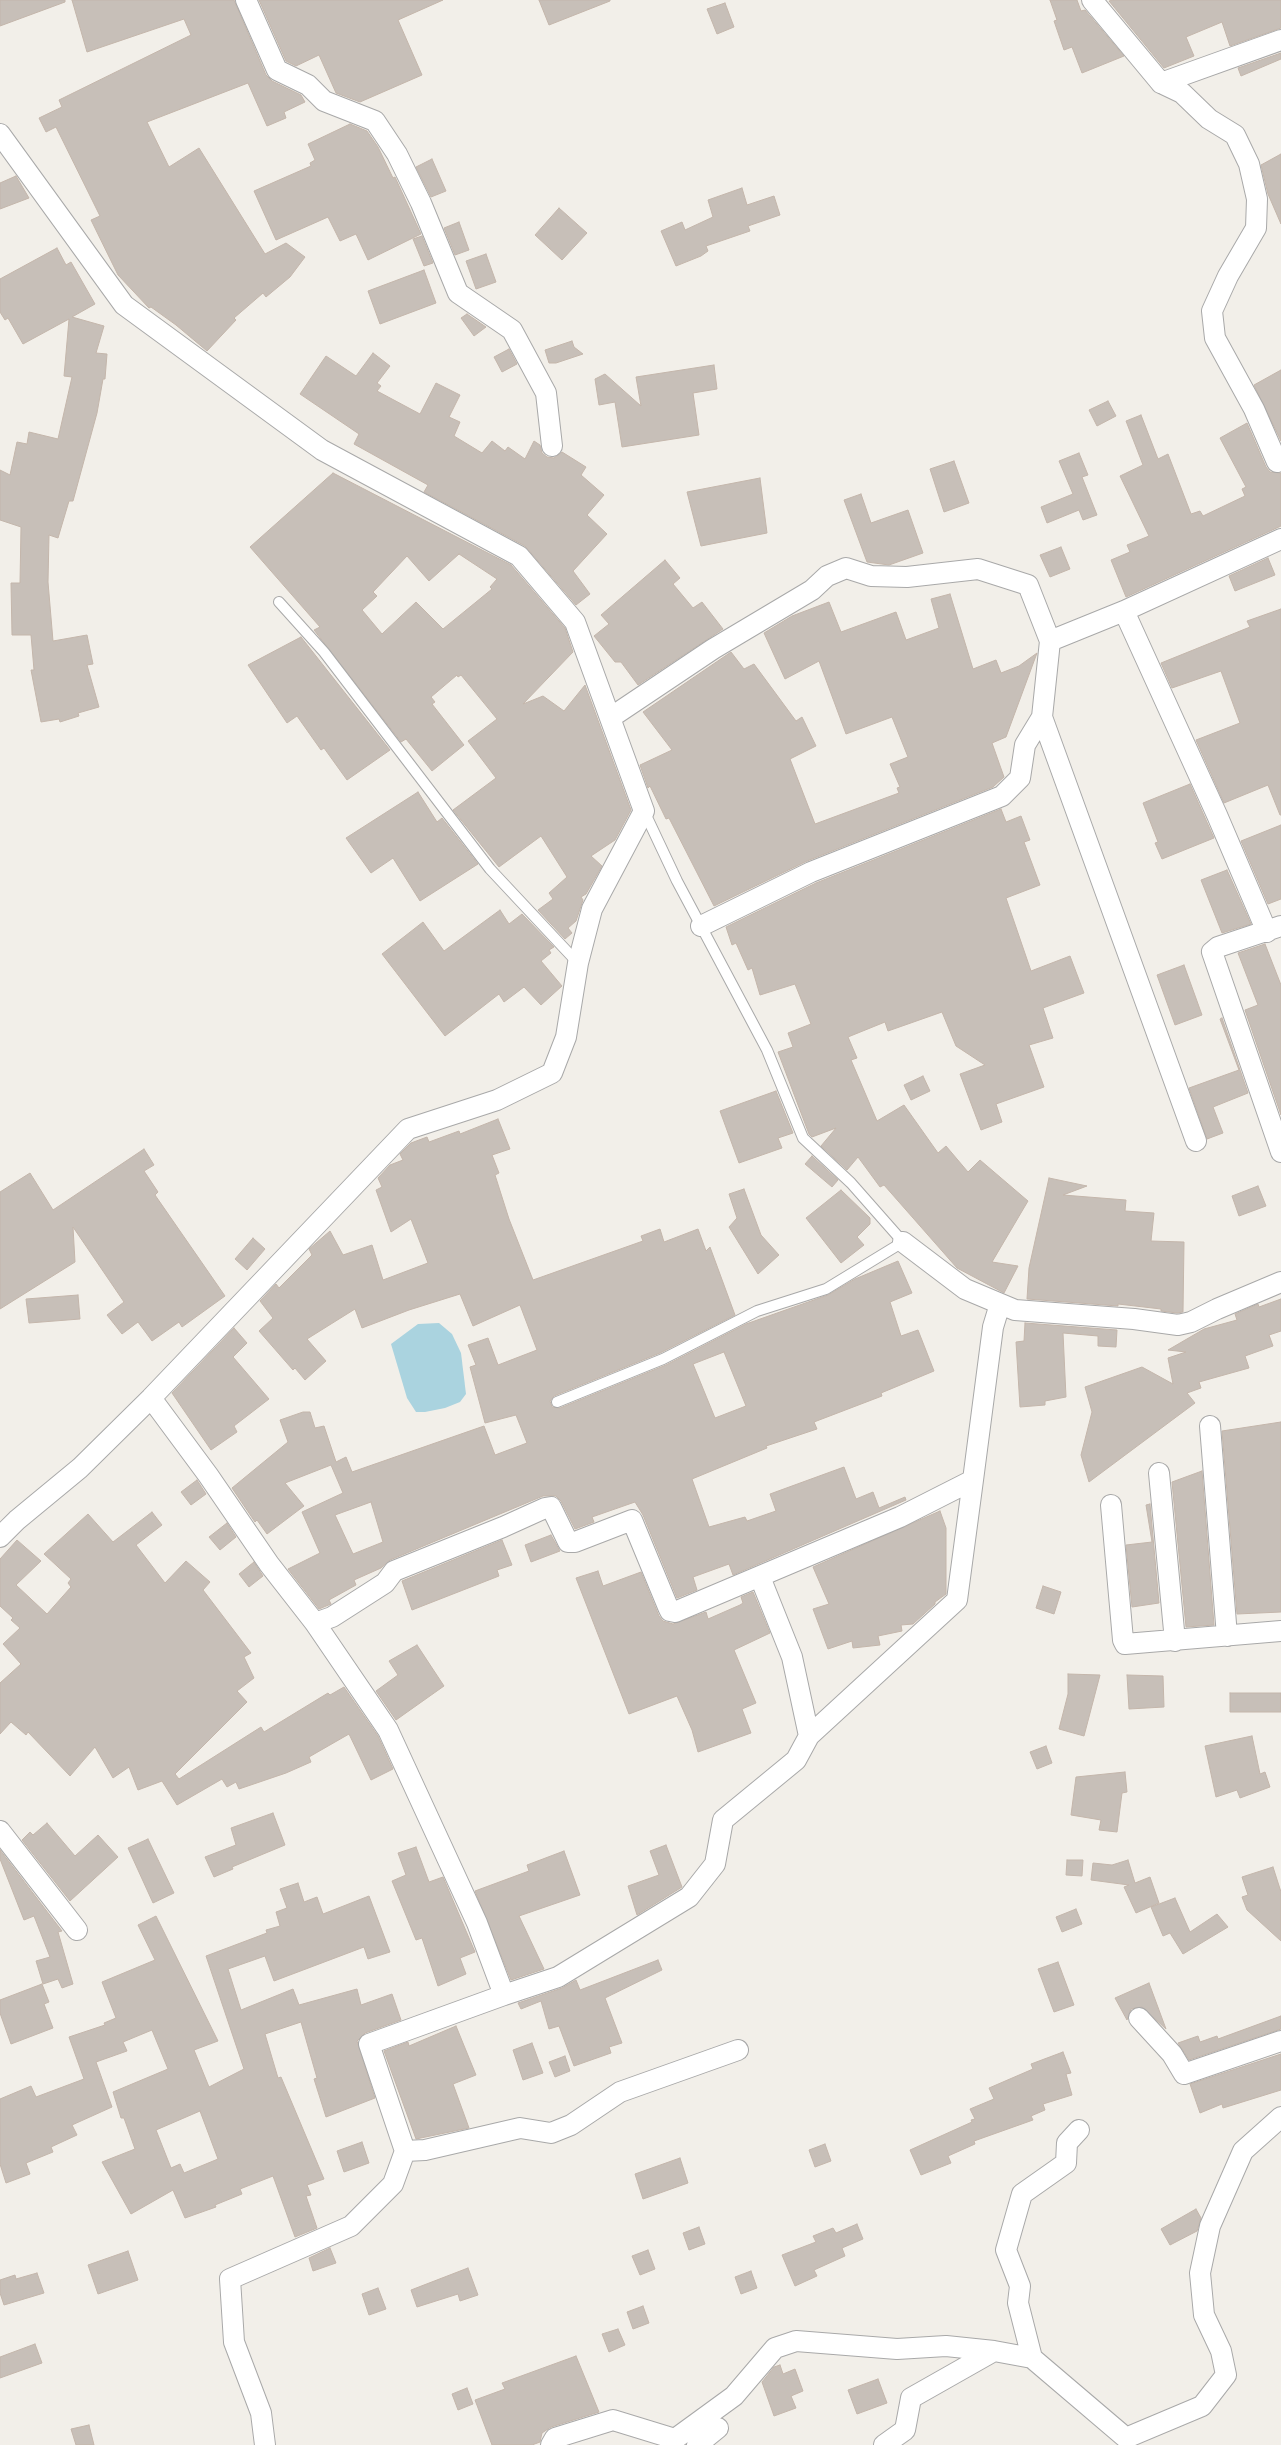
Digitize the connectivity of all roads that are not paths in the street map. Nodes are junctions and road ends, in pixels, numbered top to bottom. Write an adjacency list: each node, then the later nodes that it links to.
1 (246, 0): 6 (street)
2 (1092, 0): 4 (street)
3 (1281, 40): 4 (street)
4 (1161, 83): 7 (street)
5 (0, 134): 13 (street)
6 (552, 446)
7 (1280, 464)
8 (1281, 539): 10 (street)
9 (279, 602): 17 (lane)
10 (1124, 611): 11 (street); 16 (street)
11 (1050, 641): 12 (street); 13 (street)
12 (1042, 717): 15 (street); 18 (street)
13 (610, 718): 14 (street)
14 (644, 811): 15 (lane); 17 (street)
15 (701, 926): 20 (lane)
16 (1274, 929): 19 (street)
17 (578, 963): 23 (street)
18 (1196, 1141)
19 (1281, 1152)
20 (903, 1242): 22 (street); 24 (lane)
21 (1281, 1282): 22 (street)
22 (1000, 1304): 27 (street)
23 (151, 1398): 29 (street); 31 (street)
24 (557, 1402)
25 (1210, 1426): 33 (street)
26 (1159, 1473): 34 (street)
27 (973, 1480): 30 (street); 35 (street)
28 (1111, 1504): 34 (street)
29 (0, 1537)
30 (760, 1577): 31 (street); 35 (street)
31 (315, 1623): 38 (street)
32 (1281, 1631): 33 (street)
33 (1227, 1636): 34 (street)
34 (1175, 1641)
35 (809, 1736): 38 (street)
36 (0, 1831): 37 (street)
37 (77, 1930)
38 (504, 1995): 44 (street)
39 (1139, 2018): 40 (street)
40 (1281, 2041)
41 (738, 2050): 44 (street)
42 (1281, 2117): 49 (street)
43 (1079, 2130): 46 (street)
44 (405, 2151): 50 (street)
45 (994, 2351): 46 (street); 48 (street); 53 (street)
46 (1032, 2358): 49 (street)
47 (718, 2428): 52 (street)
48 (674, 2442): 51 (street)
49 (1127, 2442)
50 (265, 2445)
51 (551, 2445)
52 (697, 2445)
53 (884, 2445)

